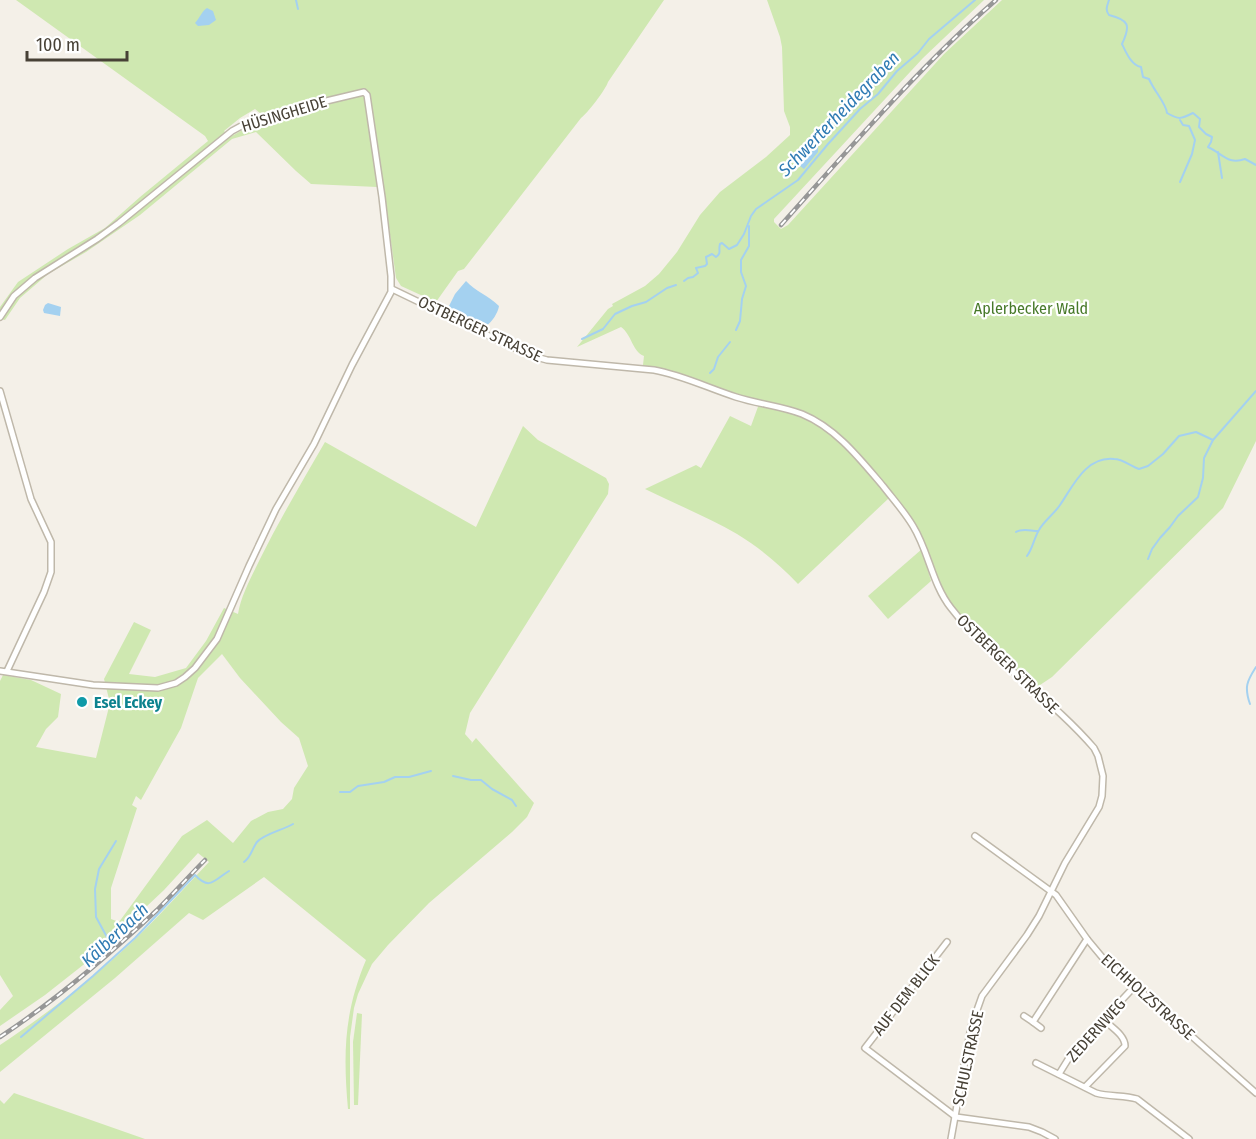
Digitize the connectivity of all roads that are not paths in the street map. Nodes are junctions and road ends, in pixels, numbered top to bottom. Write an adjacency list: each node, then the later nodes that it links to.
1 (392, 289): 2 (street, HÜSINGHEIDE); 4 (street); 6 (street, OSTBERGER STRASSE)
2 (0, 317)
3 (0, 391): 4 (street)
4 (3, 670)
5 (975, 836): 6 (street, EICHHOLZSTRASSE)
6 (1051, 891): 7 (street, EICHHOLZSTRASSE); 18 (street, SCHULSTRASSE)
7 (1087, 939): 9 (street, EICHHOLZSTRASSE); 12 (street)
8 (947, 942): 18 (street, AUF DEM BLICK)
9 (1134, 987): 11 (street, ZEDERNWEG); 17 (street, EICHHOLZSTRASSE)
10 (1024, 1016): 12 (street)
11 (1104, 1020): 15 (street, ZEDERNWEG); 16 (street)
12 (1033, 1022): 13 (street)
13 (1041, 1028)
14 (1036, 1063): 15 (street)
15 (1059, 1074): 16 (street)
16 (1085, 1087): 21 (street)
17 (1256, 1093)
18 (956, 1117): 19 (street, SCHULSTRASSE); 20 (street)
19 (951, 1139)
20 (1055, 1139)
21 (1189, 1139)

